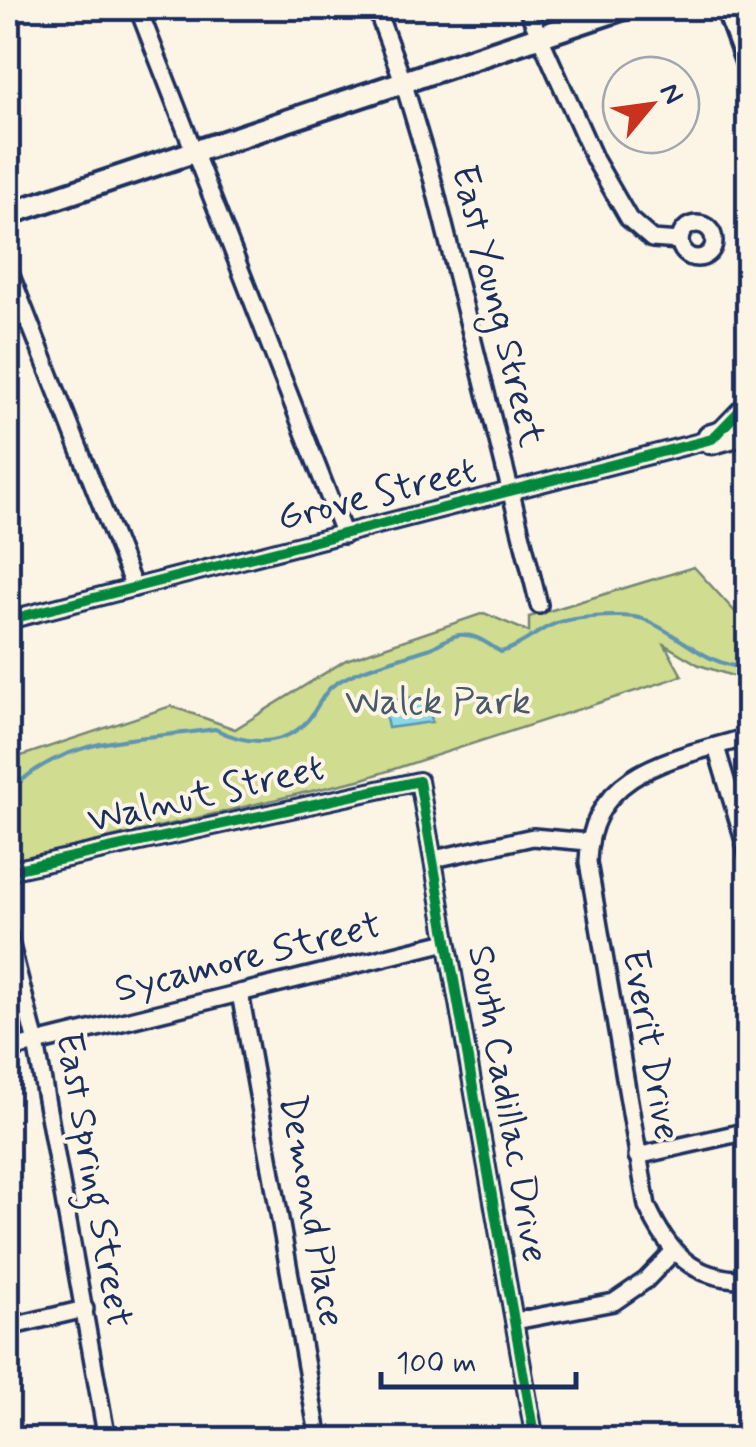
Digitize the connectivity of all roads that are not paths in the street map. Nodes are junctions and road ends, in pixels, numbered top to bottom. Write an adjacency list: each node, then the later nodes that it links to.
1 (138, 8): 11 (street)
2 (376, 8): 10 (street, East Young Street)
3 (527, 8): 8 (street)
4 (625, 8): 8 (street)
5 (726, 8): 7 (street)
6 (737, 8): 7 (street)
7 (736, 34): 9 (street)
8 (539, 36): 10 (street); 13 (street)
9 (748, 65)
10 (403, 81): 11 (street); 18 (street, East Young Street)
11 (196, 152): 12 (street); 19 (street)
12 (8, 214)
13 (680, 242)
14 (8, 268): 20 (street)
15 (748, 402): 17 (street)
16 (748, 429): 17 (highway)
17 (712, 439): 18 (street, Grove Street)
18 (510, 492): 19 (street, Grove Street); 21 (street, East Young Street)
19 (344, 534): 20 (street, Grove Street)
20 (134, 588): 22 (street, Grove Street)
21 (539, 604)
22 (8, 620)
23 (748, 737): 24 (street)
24 (716, 747): 26 (street); 27 (street)
25 (419, 780): 28 (street, South Cadillac Drive); 29 (street, Walnut Street)
26 (588, 842): 28 (street); 36 (street, Everit Drive)
27 (748, 854)
28 (434, 860): 31 (street, South Cadillac Drive)
29 (8, 871)
30 (8, 934): 33 (street, East Spring Street)
31 (447, 942): 32 (street, Sycamore Street); 40 (street, South Cadillac Drive)
32 (240, 994): 33 (street, Sycamore Street); 44 (street, Demond Place)
33 (36, 1043): 34 (street, Sycamore Street); 39 (street, East Spring Street)
34 (8, 1050)
35 (748, 1131): 36 (street)
36 (636, 1156): 37 (street, Everit Drive)
37 (673, 1252): 38 (street); 40 (street)
38 (748, 1279)
39 (85, 1308): 41 (street); 43 (street, East Spring Street)
40 (516, 1321): 45 (street, South Cadillac Drive)
41 (8, 1327)
42 (748, 1436): 46 (street)
43 (107, 1440)
44 (319, 1440)
45 (535, 1440)
46 (728, 1440)

